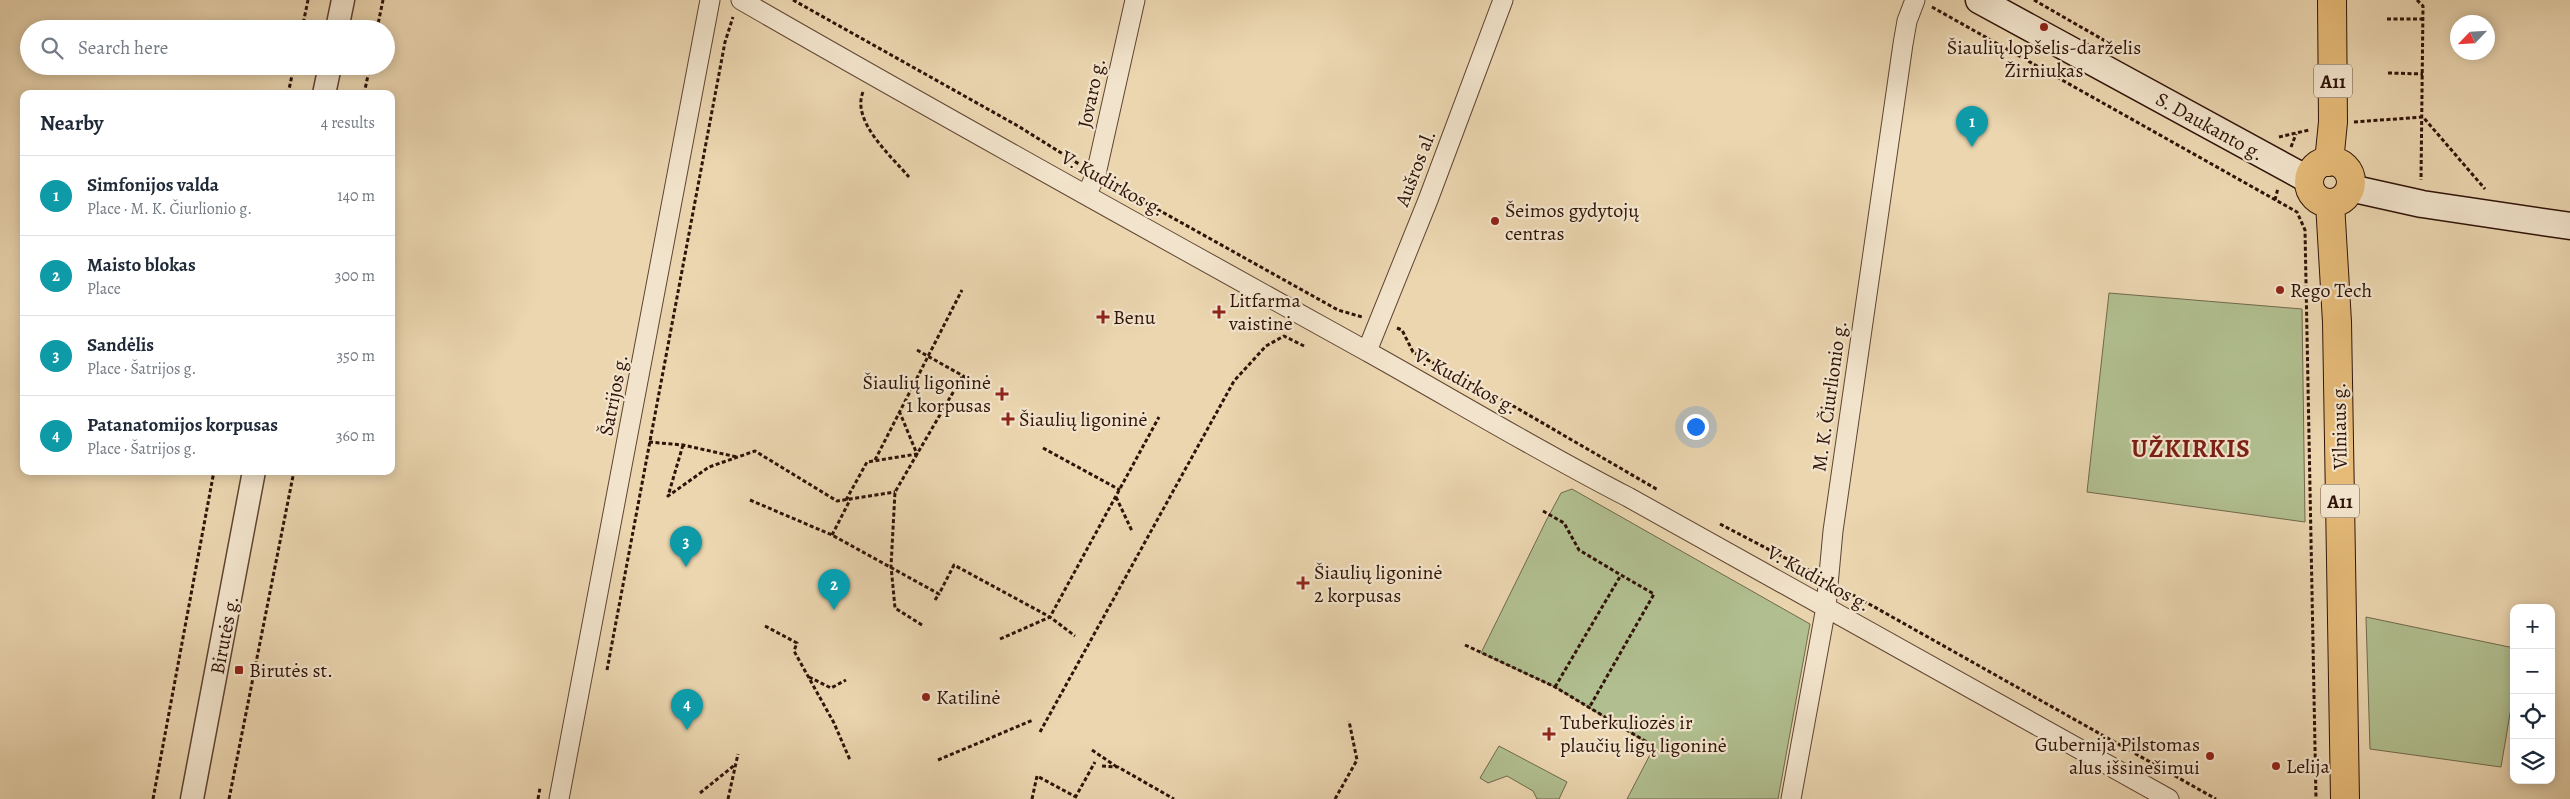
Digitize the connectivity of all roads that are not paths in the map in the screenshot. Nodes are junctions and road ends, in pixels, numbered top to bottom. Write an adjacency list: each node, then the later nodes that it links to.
1 (343, 0): 9 (street)
2 (710, 0): 20 (street, Šatrijos g.)
3 (1135, 0): 13 (street, Jovaro g.)
4 (1503, 0): 16 (street, Aušros al.)
5 (1979, 0): 12 (main road, S. Daukanto g.)
6 (2332, 0): 12 (highway, A11)
7 (1922, 2): 18 (street, M. K. Čiurlionio g.)
8 (739, 4): 13 (street, V. Kudirkos g.)
9 (339, 20)
10 (328, 75): 11 (street)
11 (325, 90)
12 (2319, 171): 14 (highway); 14 (highway)
13 (1087, 194): 16 (street, V. Kudirkos g.)
14 (2340, 196): 15 (main road); 23 (highway, Vilniaus g. / A11)
15 (2570, 226)
16 (1367, 352): 18 (street, V. Kudirkos g.)
17 (253, 475): 19 (street, Birutės g.)
18 (1826, 607): 21 (street, M. K. Čiurlionio g.); 22 (street, V. Kudirkos g.)
19 (192, 799)
20 (559, 799)
21 (1791, 799)
22 (2169, 799)
23 (2345, 799)

